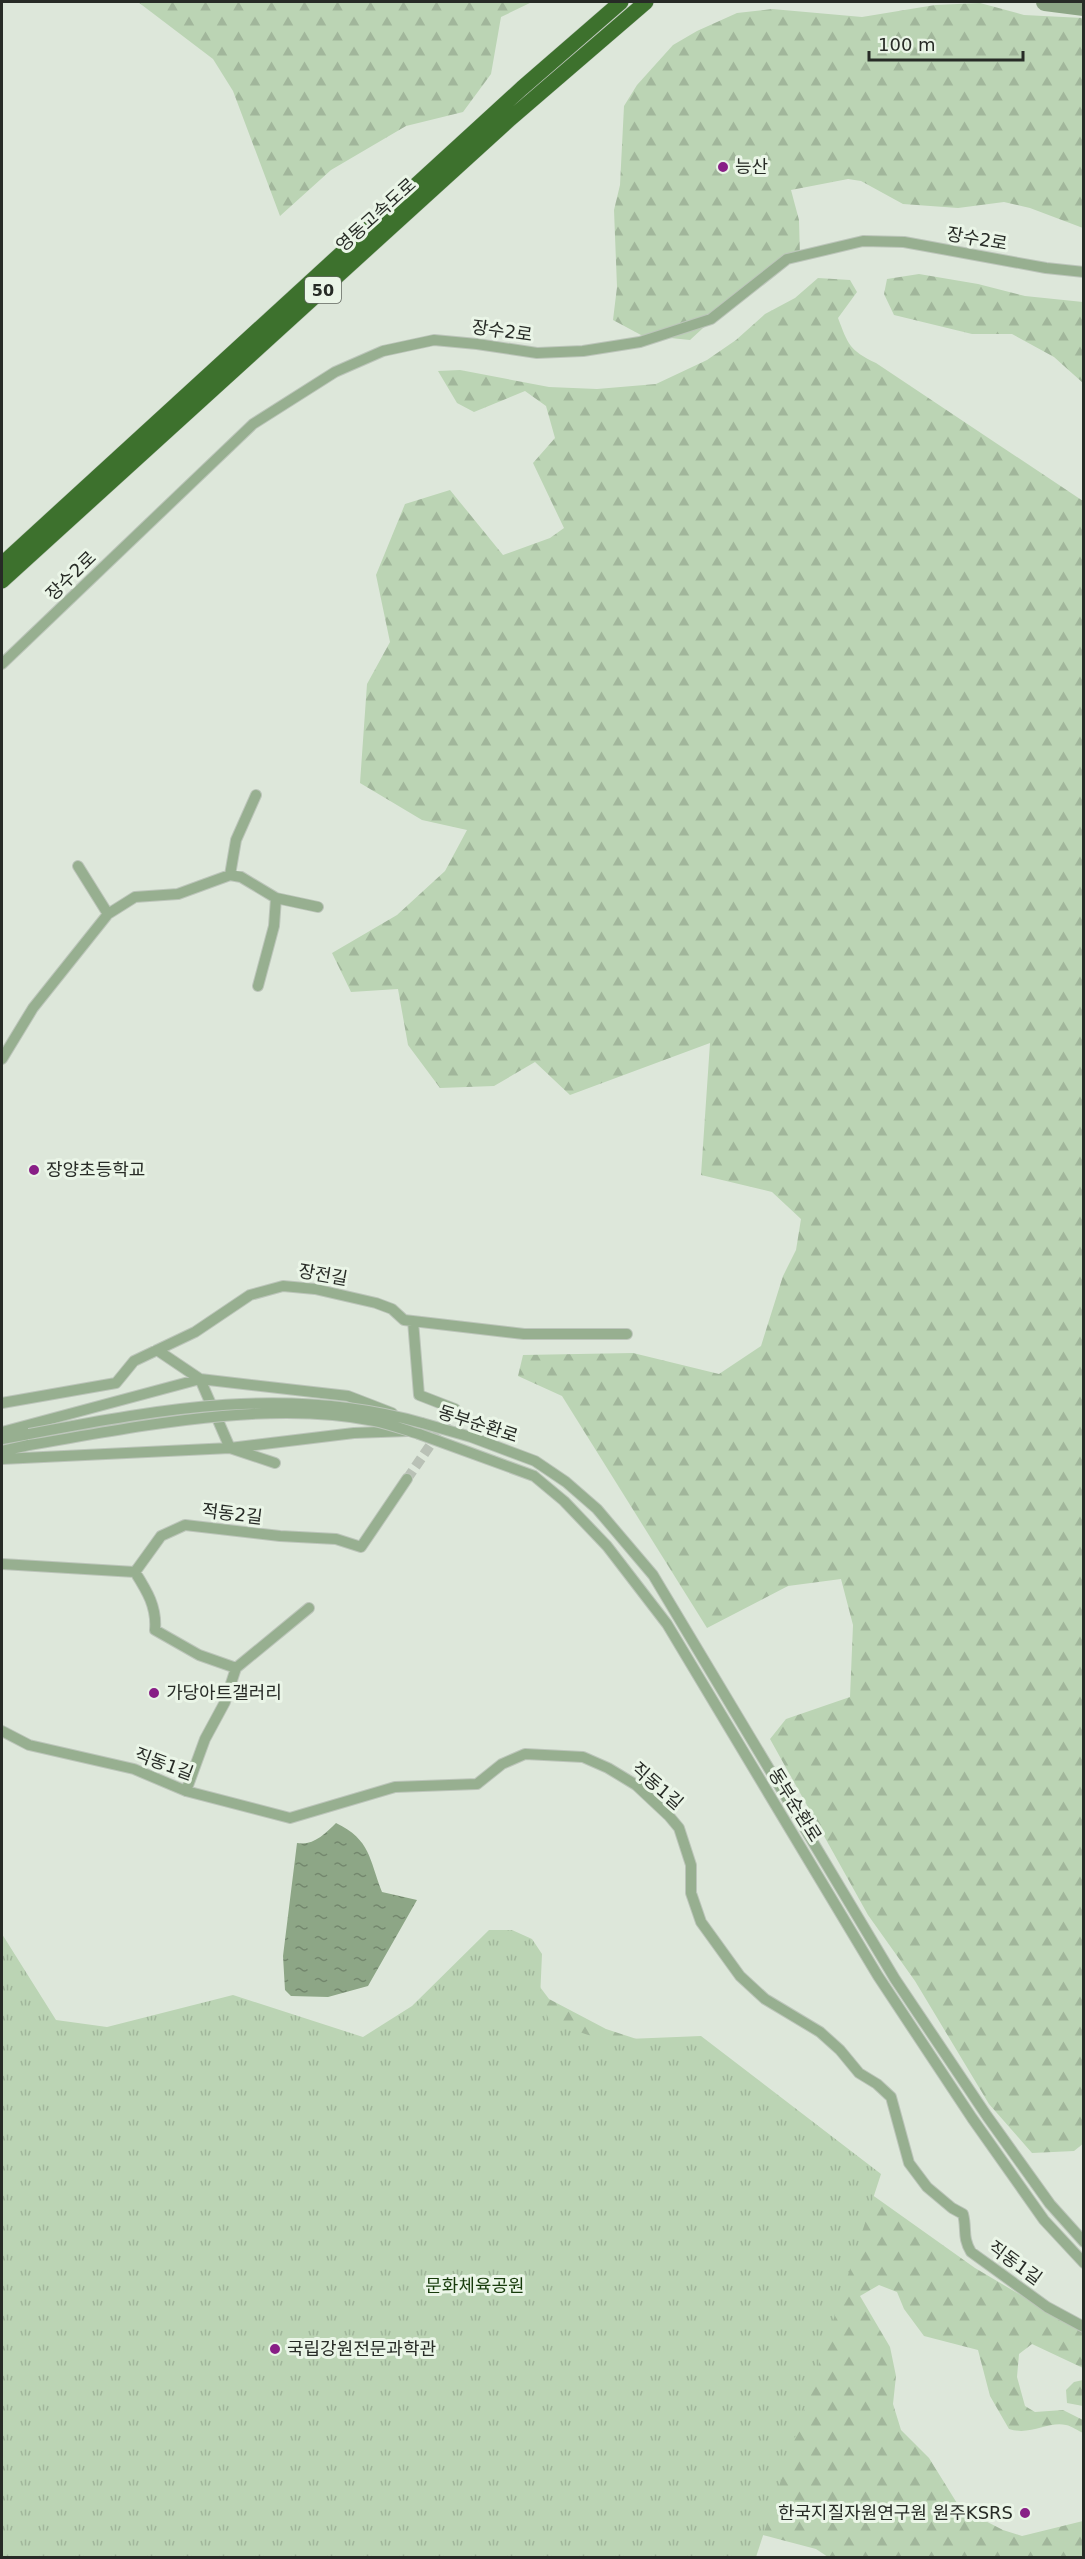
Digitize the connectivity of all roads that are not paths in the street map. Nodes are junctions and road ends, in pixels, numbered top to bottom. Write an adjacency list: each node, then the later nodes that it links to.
1 (621, 2): 4 (highway, 영동고속도로 / 50)
2 (646, 2): 5 (highway, 영동고속도로 / 50)
3 (1083, 272): 6 (street, 장수2로)
4 (2, 564)
5 (2, 581)
6 (2, 664)
7 (256, 795): 9 (street)
8 (78, 866): 12 (street)
9 (230, 875): 10 (street); 12 (street)
10 (276, 898): 11 (street); 13 (street)
11 (318, 907)
12 (108, 914): 14 (street)
13 (258, 986)
14 (2, 1059)
15 (413, 1321): 16 (street, 장전길); 17 (street, 장전길); 20 (street)
16 (627, 1334)
17 (157, 1350): 18 (street); 19 (street, 장전길)
18 (200, 1379): 21 (street); 22 (street); 25 (street)
19 (2, 1403)
20 (451, 1415)
21 (416, 1427): 24 (street, bridge); 25 (street); 36 (street, 동부순환로); 37 (street, 동부순환로)
22 (2, 1432)
23 (2, 1439): 24 (street)
24 (29, 1440): 26 (street)
25 (230, 1448): 27 (street); 28 (street)
26 (2, 1451)
27 (2, 1459)
28 (275, 1463)
29 (407, 1479): 31 (street, 적동2길)
30 (2, 1563): 31 (street)
31 (135, 1572): 33 (street)
32 (309, 1608): 33 (street)
33 (236, 1668): 35 (street)
34 (2, 1731): 35 (street, 직동1길)
35 (186, 1791): 38 (street, 직동1길)
36 (1083, 2242)
37 (1083, 2263)
38 (1083, 2327)

